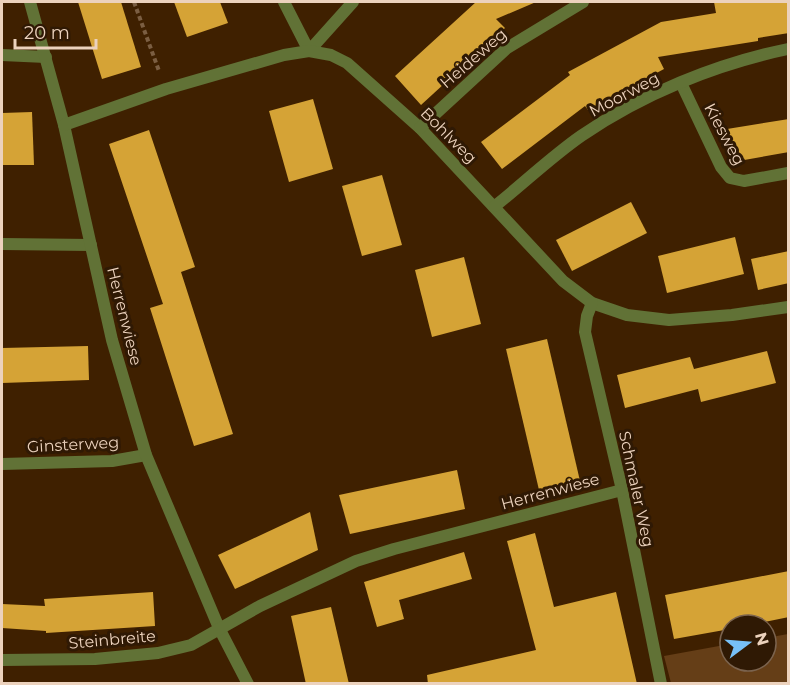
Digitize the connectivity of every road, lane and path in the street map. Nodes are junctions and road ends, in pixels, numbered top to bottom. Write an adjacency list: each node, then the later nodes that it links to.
1 (30, 2): 9 (street, Herrenwiese)
2 (134, 2): 11 (path)
3 (285, 2): 7 (street)
4 (353, 2): 7 (street)
5 (583, 2): 13 (street, Heideweg)
6 (789, 49): 10 (street, Moorweg)
7 (309, 51): 11 (street, Bohlweg); 13 (street, Bohlweg)
8 (2, 55): 9 (street)
9 (46, 57): 12 (street, Herrenwiese)
10 (681, 83): 14 (street, Kiesweg); 15 (street, Moorweg)
11 (166, 89): 12 (street, Bohlweg)
12 (64, 125): 17 (street, Herrenwiese)
13 (420, 128): 15 (street, Bohlweg)
14 (789, 173)
15 (495, 206): 18 (street, Bohlweg)
16 (2, 244): 17 (street)
17 (91, 245): 20 (street, Herrenwiese)
18 (592, 303): 19 (street, Bohlweg); 22 (street, Schmaler Weg)
19 (789, 307)
20 (146, 455): 21 (street, Ginsterweg); 23 (street, Herrenwiese)
21 (2, 464)
22 (622, 490): 23 (street, Herrenwiese); 26 (street, Schmaler Weg)
23 (219, 628): 24 (street, Steinbreite); 25 (street, Herrenwiese)
24 (2, 660)
25 (248, 684)
26 (661, 684)

